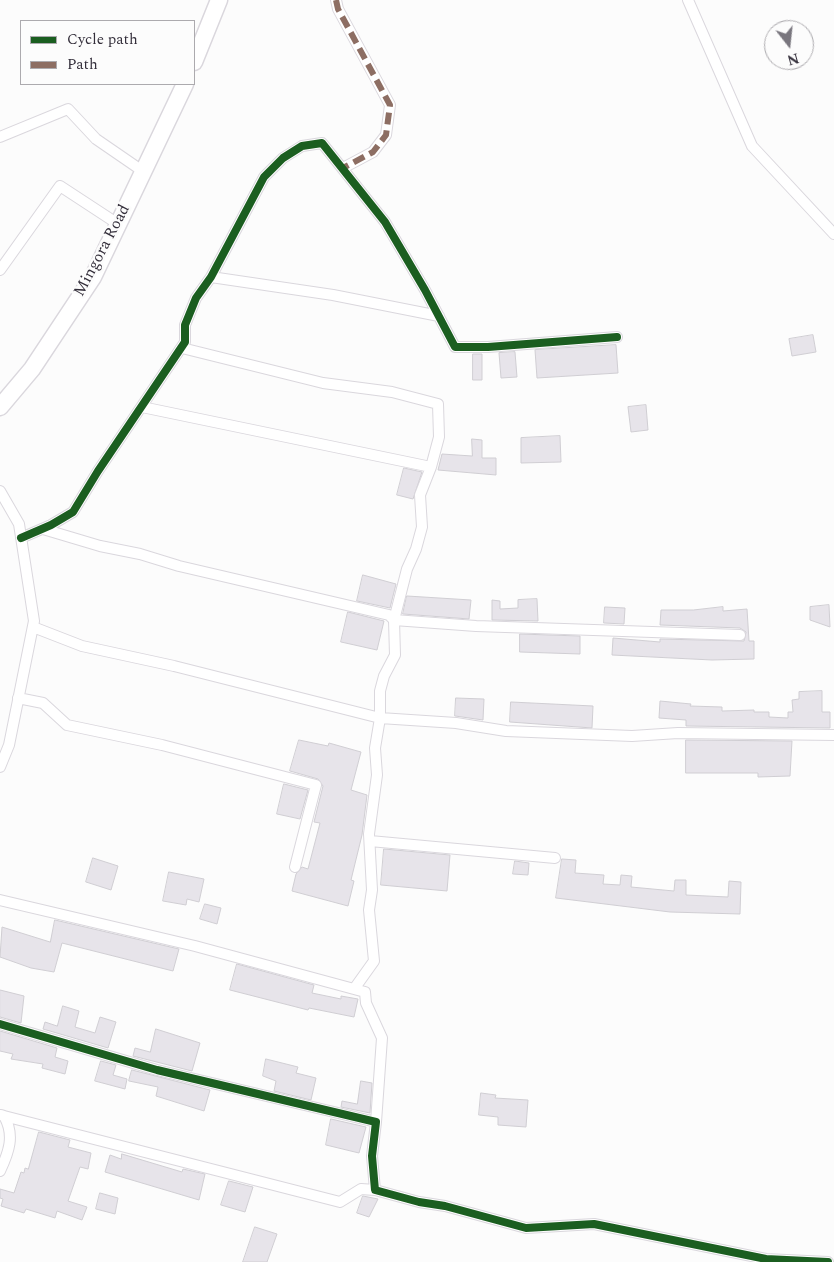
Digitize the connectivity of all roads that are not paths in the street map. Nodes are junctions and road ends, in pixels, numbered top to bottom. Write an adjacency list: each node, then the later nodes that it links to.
1 (219, 0): 4 (highway)
2 (336, 0): 7 (street)
3 (688, 0): 10 (street)
4 (195, 60)
5 (185, 85): 8 (highway, Mingora Road)
6 (0, 137): 8 (street)
7 (343, 168): 12 (street); 13 (street)
8 (144, 172): 9 (highway, Mingora Road)
9 (118, 224): 11 (street); 16 (highway, Mingora Road)
10 (834, 234)
11 (0, 270)
12 (211, 277): 13 (street); 15 (street)
13 (439, 316): 14 (street)
14 (617, 337)
15 (182, 348): 17 (street); 18 (street)
16 (0, 407)
17 (142, 407): 18 (street); 20 (street)
18 (431, 467): 22 (street)
19 (0, 491): 21 (street)
20 (43, 529): 21 (street); 22 (street)
21 (21, 538): 23 (street)
22 (394, 620): 24 (street); 26 (street)
23 (33, 627): 25 (street); 26 (street)
24 (740, 634)
25 (18, 698): 28 (street); 31 (street)
26 (380, 718): 27 (street); 29 (street)
27 (834, 735)
28 (0, 767)
29 (370, 841): 30 (street); 33 (street)
30 (555, 858)
31 (295, 867)
32 (0, 900): 33 (street)
33 (354, 989): 36 (street)
34 (0, 1024): 36 (street)
35 (2, 1115): 37 (street); 38 (street)
36 (376, 1122): 38 (street)
37 (0, 1171)
38 (375, 1190): 39 (street)
39 (828, 1262)

